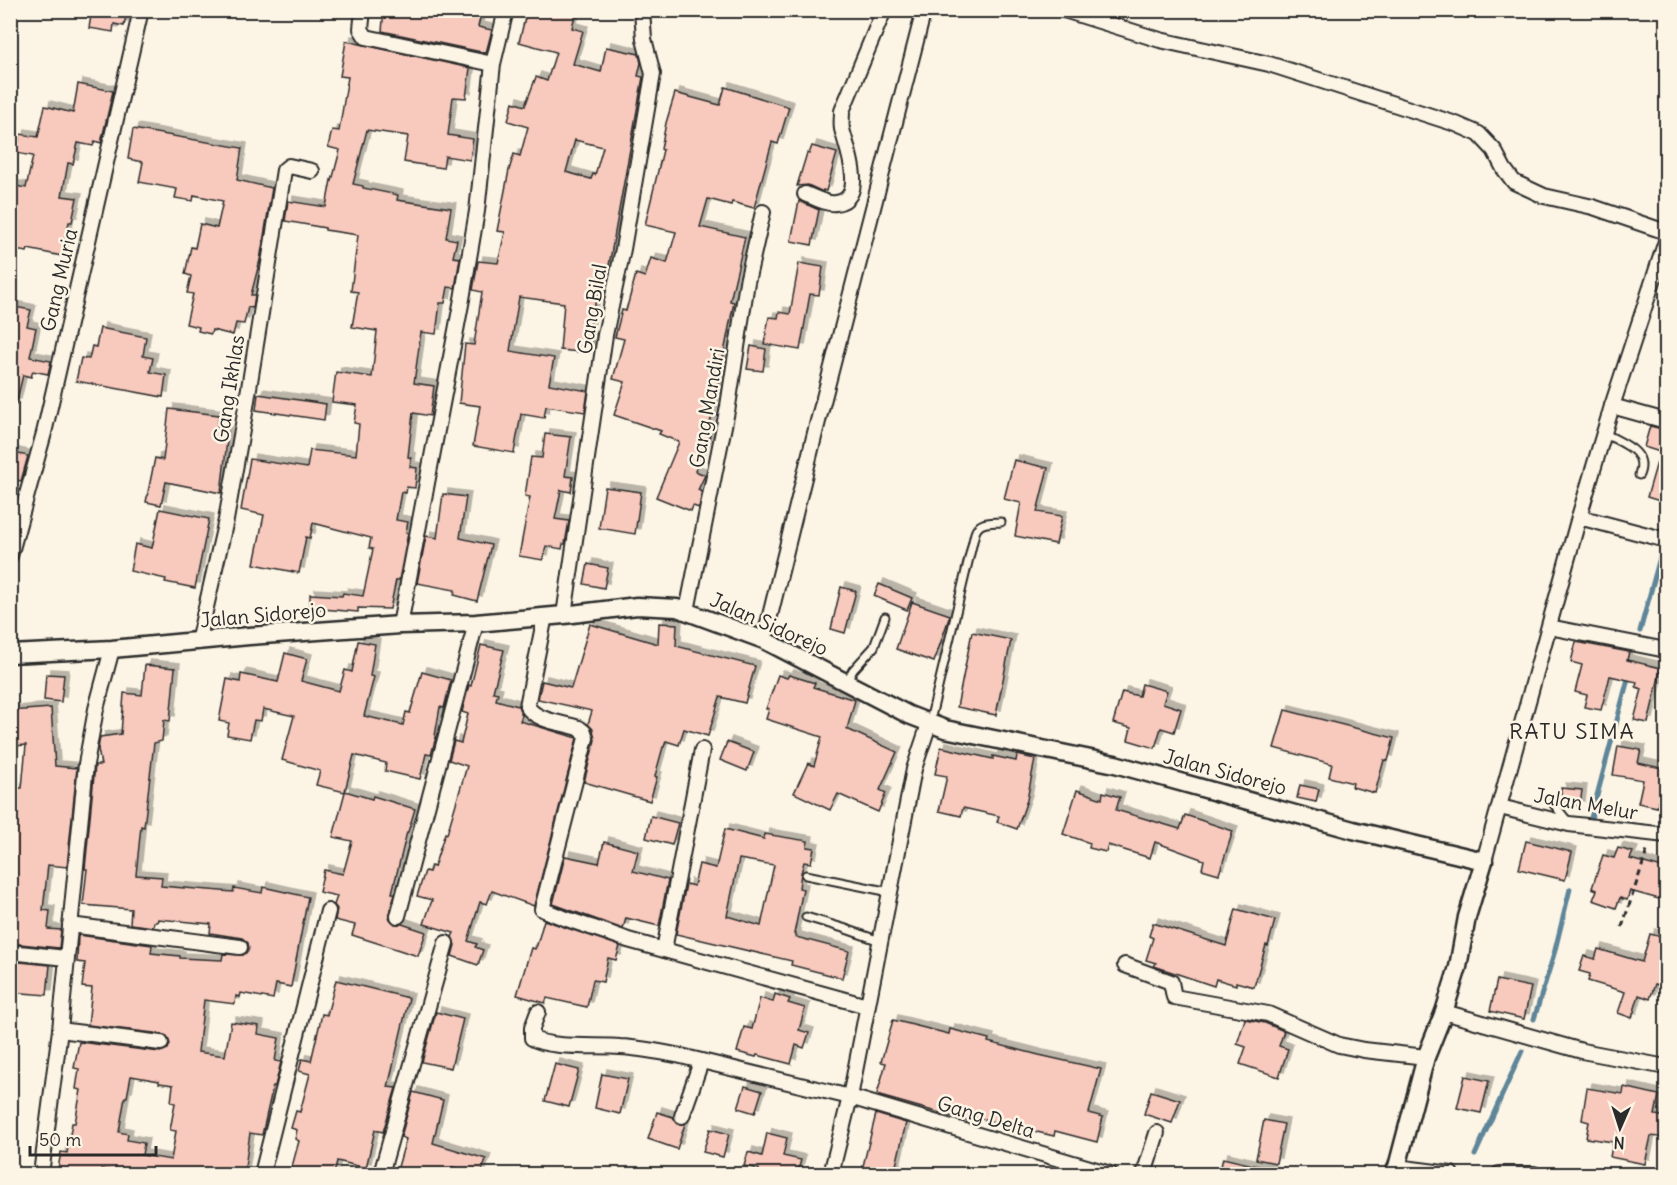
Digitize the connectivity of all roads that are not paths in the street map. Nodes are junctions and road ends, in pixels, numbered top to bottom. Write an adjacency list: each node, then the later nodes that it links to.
1 (141, 10): 21 (street, Gang Muria)
2 (363, 10): 8 (street)
3 (506, 10): 8 (street)
4 (642, 10): 23 (street, Gang Bilal)
5 (884, 10): 10 (street)
6 (924, 10): 29 (street)
7 (1064, 10): 12 (street)
8 (493, 64): 27 (street)
9 (312, 171): 30 (street, Gang Ikhlas)
10 (805, 195)
11 (763, 212): 22 (street, Gang Mandiri)
12 (1666, 232)
13 (1666, 241): 14 (street)
14 (1612, 406): 15 (street); 16 (street)
15 (1666, 421)
16 (1604, 433): 17 (lane); 18 (street)
17 (1639, 475)
18 (1579, 517): 20 (street); 28 (street)
19 (1001, 522): 35 (lane)
20 (1666, 540)
21 (10, 556)
22 (687, 611): 23 (street, Jalan Sidorejo); 29 (street, Jalan Sidorejo)
23 (564, 615): 24 (street, Jalan Sidorejo)
24 (545, 616): 26 (street, Jalan Sidorejo); 51 (street)
25 (885, 617): 34 (lane)
26 (476, 623): 27 (street, Jalan Sidorejo); 45 (street)
27 (400, 625): 30 (street, Jalan Sidorejo)
28 (1549, 627): 32 (street); 38 (street)
29 (764, 640): 34 (street, Jalan Sidorejo)
30 (198, 642): 31 (street, Jalan Sidorejo)
31 (112, 650): 33 (street, Jalan Sidorejo); 47 (street)
32 (1666, 650)
33 (10, 654)
34 (846, 683): 35 (street, Jalan Sidorejo)
35 (929, 724): 41 (street, Jalan Sidorejo); 43 (street)
36 (702, 750): 51 (street)
37 (1553, 803): 39 (lane)
38 (1500, 807): 39 (street, Jalan Melur); 41 (street)
39 (1569, 824): 40 (street, Jalan Melur)
40 (1660, 835)
41 (1484, 861): 57 (street)
42 (806, 875): 43 (lane)
43 (890, 892): 48 (street)
44 (328, 911): 69 (street)
45 (398, 916)
46 (806, 917): 48 (lane)
47 (70, 925): 50 (street); 53 (street)
48 (880, 941): 55 (street)
49 (446, 943): 70 (street)
50 (240, 947)
51 (664, 950): 55 (street)
52 (10, 952): 53 (street)
53 (66, 958): 58 (street)
54 (1125, 965): 60 (street)
55 (867, 1006): 63 (street)
56 (538, 1012): 61 (street, Gang Delta)
57 (1444, 1012): 60 (street); 62 (street)
58 (60, 1030): 59 (street); 68 (street)
59 (161, 1043)
60 (1426, 1057): 67 (street)
61 (701, 1062): 63 (street, Gang Delta); 64 (street)
62 (1666, 1067)
63 (850, 1096): 66 (street, Gang Delta); 71 (street)
64 (682, 1116)
65 (1157, 1133): 73 (street)
66 (1069, 1169): 72 (street, Gang Delta)
67 (1396, 1172): 74 (street)
68 (41, 1174)
69 (262, 1174)
70 (381, 1174)
71 (831, 1174)
72 (1110, 1174)
73 (1144, 1174)
74 (1451, 1174)
75 (1498, 1174): 76 (street)
76 (1534, 1174)

